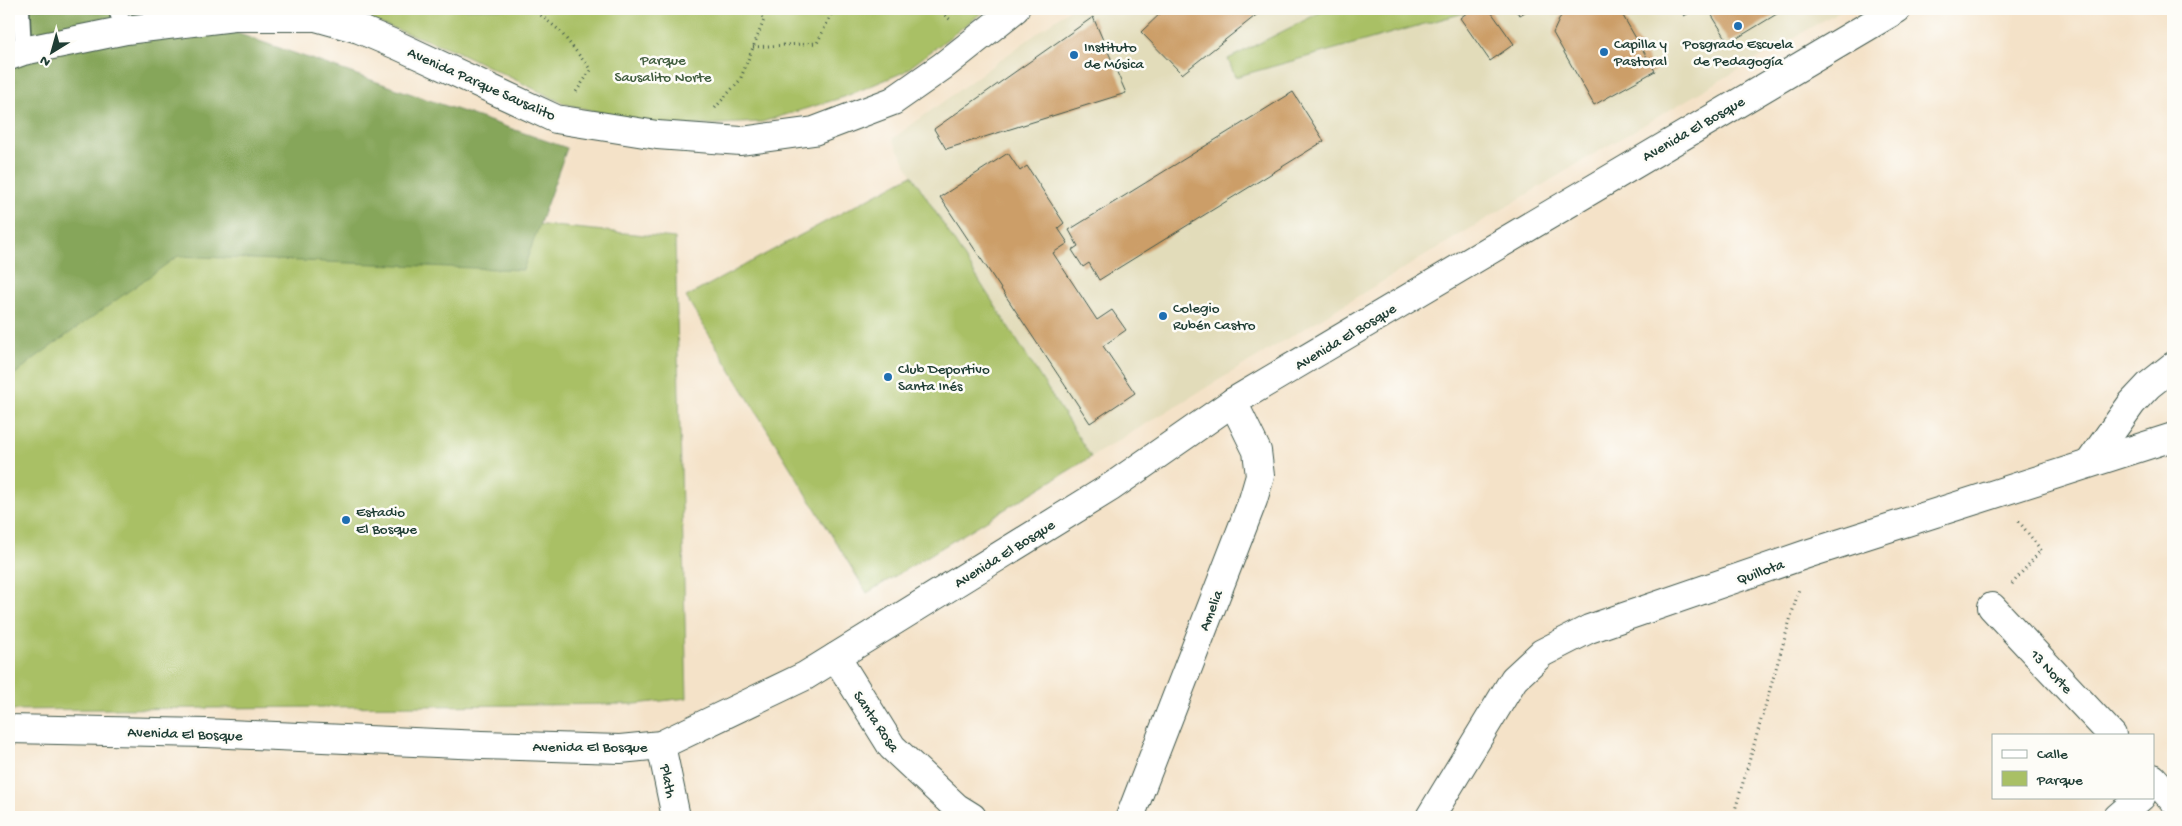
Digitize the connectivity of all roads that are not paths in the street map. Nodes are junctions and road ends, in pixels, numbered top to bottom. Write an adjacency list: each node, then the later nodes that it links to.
1 (21, 9): 5 (lane)
2 (1015, 9): 4 (street, Avenida Parque Sausalito)
3 (1897, 9): 7 (street, Avenida El Bosque)
4 (121, 20): 5 (street, Avenida Parque Sausalito)
5 (16, 54)
6 (2173, 366): 9 (street)
7 (1233, 402): 11 (street, Avenida El Bosque); 18 (street, Amelia)
8 (2173, 437): 9 (street, Quillota)
9 (2090, 462): 19 (street, Quillota)
10 (1992, 607): 13 (street, 13 Norte)
11 (836, 657): 14 (street, Avenida El Bosque); 17 (street, Santa Rosa)
12 (9, 729): 14 (street, Avenida El Bosque)
13 (2111, 734)
14 (662, 745): 16 (street, Plath)
15 (2142, 798): 20 (street)
16 (676, 817)
17 (972, 817)
18 (1130, 817)
19 (1430, 817)
20 (2118, 817)

